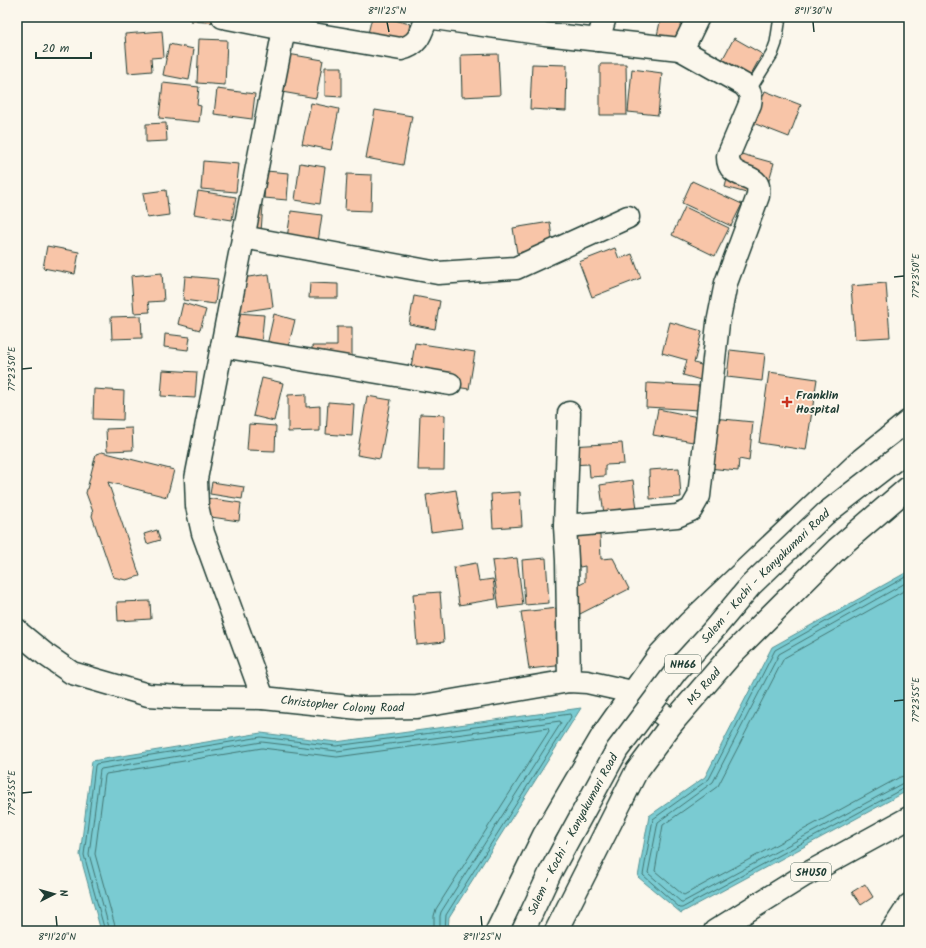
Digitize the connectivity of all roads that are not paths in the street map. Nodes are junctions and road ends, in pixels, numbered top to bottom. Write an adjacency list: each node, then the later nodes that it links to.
1 (223, 17): 5 (main road)
2 (605, 17): 6 (main road)
3 (698, 17): 7 (main road)
4 (780, 17): 8 (lane)
5 (285, 23): 6 (main road); 10 (main road)
6 (598, 40): 7 (main road)
7 (682, 50): 8 (main road)
8 (749, 91): 17 (main road)
9 (628, 217): 10 (main road)
10 (243, 237): 11 (main road)
11 (222, 346): 12 (main road); 21 (main road)
12 (450, 384)
13 (569, 413): 17 (main road)
14 (909, 421): 20 (main road)
15 (909, 449): 26 (main road, Salem - Kochi - Kanyakumari Road / NH66, bridge)
16 (909, 486): 22 (main road, MS Road)
17 (565, 526): 19 (main road)
18 (17, 630): 21 (main road, Christopher Colony Road)
19 (569, 681): 20 (main road, Christopher Colony Road); 21 (main road, Christopher Colony Road)
20 (632, 692): 22 (main road, Christopher Colony Road); 25 (main road)
21 (263, 698)
22 (673, 722): 27 (main road, MS Road)
23 (909, 818): 28 (main road, SHU50)
24 (909, 905): 29 (main road)
25 (498, 931)
26 (523, 931)
27 (556, 931)
28 (715, 931)
29 (892, 931)

